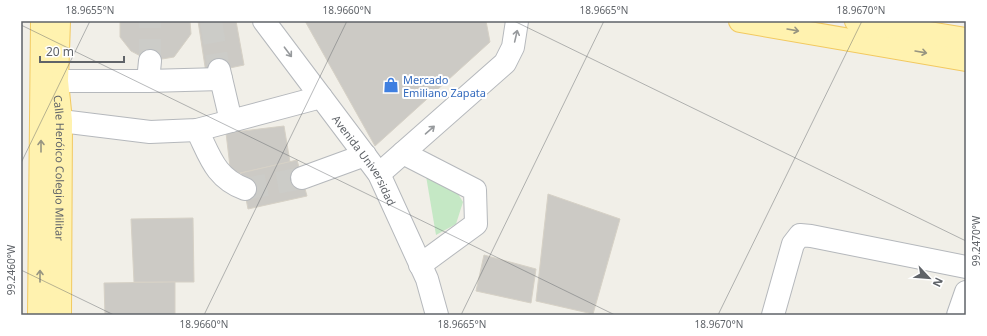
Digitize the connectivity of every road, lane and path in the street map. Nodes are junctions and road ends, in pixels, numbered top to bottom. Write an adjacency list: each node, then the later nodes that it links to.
1 (42, 21): 22 (main road, one-way to 1)
2 (59, 21): 9 (main road, Calle Heróico Colegio Militar)
3 (264, 21): 10 (street, Avenida Universidad, one-way to 10)
4 (517, 21): 14 (street, one-way to 4)
5 (740, 21): 8 (main road, one-way to 8)
6 (856, 21): 7 (main road)
7 (966, 39)
8 (966, 60)
9 (57, 81): 11 (main road, Calle Heróico Colegio Militar); 12 (street)
10 (321, 97): 12 (street); 15 (street, Avenida Universidad)
11 (61, 121): 13 (street); 23 (main road, Calle Heróico Colegio Militar)
12 (231, 121): 13 (street)
13 (197, 130): 18 (street)
14 (402, 154): 16 (street); 19 (street)
15 (365, 155): 16 (street, Avenida Universidad); 17 (street)
16 (379, 174): 19 (street, Avenida Universidad)
17 (302, 178)
18 (245, 190)
19 (420, 265): 24 (street, Avenida Universidad)
20 (966, 267): 25 (street)
21 (966, 292): 26 (street)
22 (39, 315)
23 (60, 315)
24 (437, 315)
25 (773, 315)
26 (958, 315)

